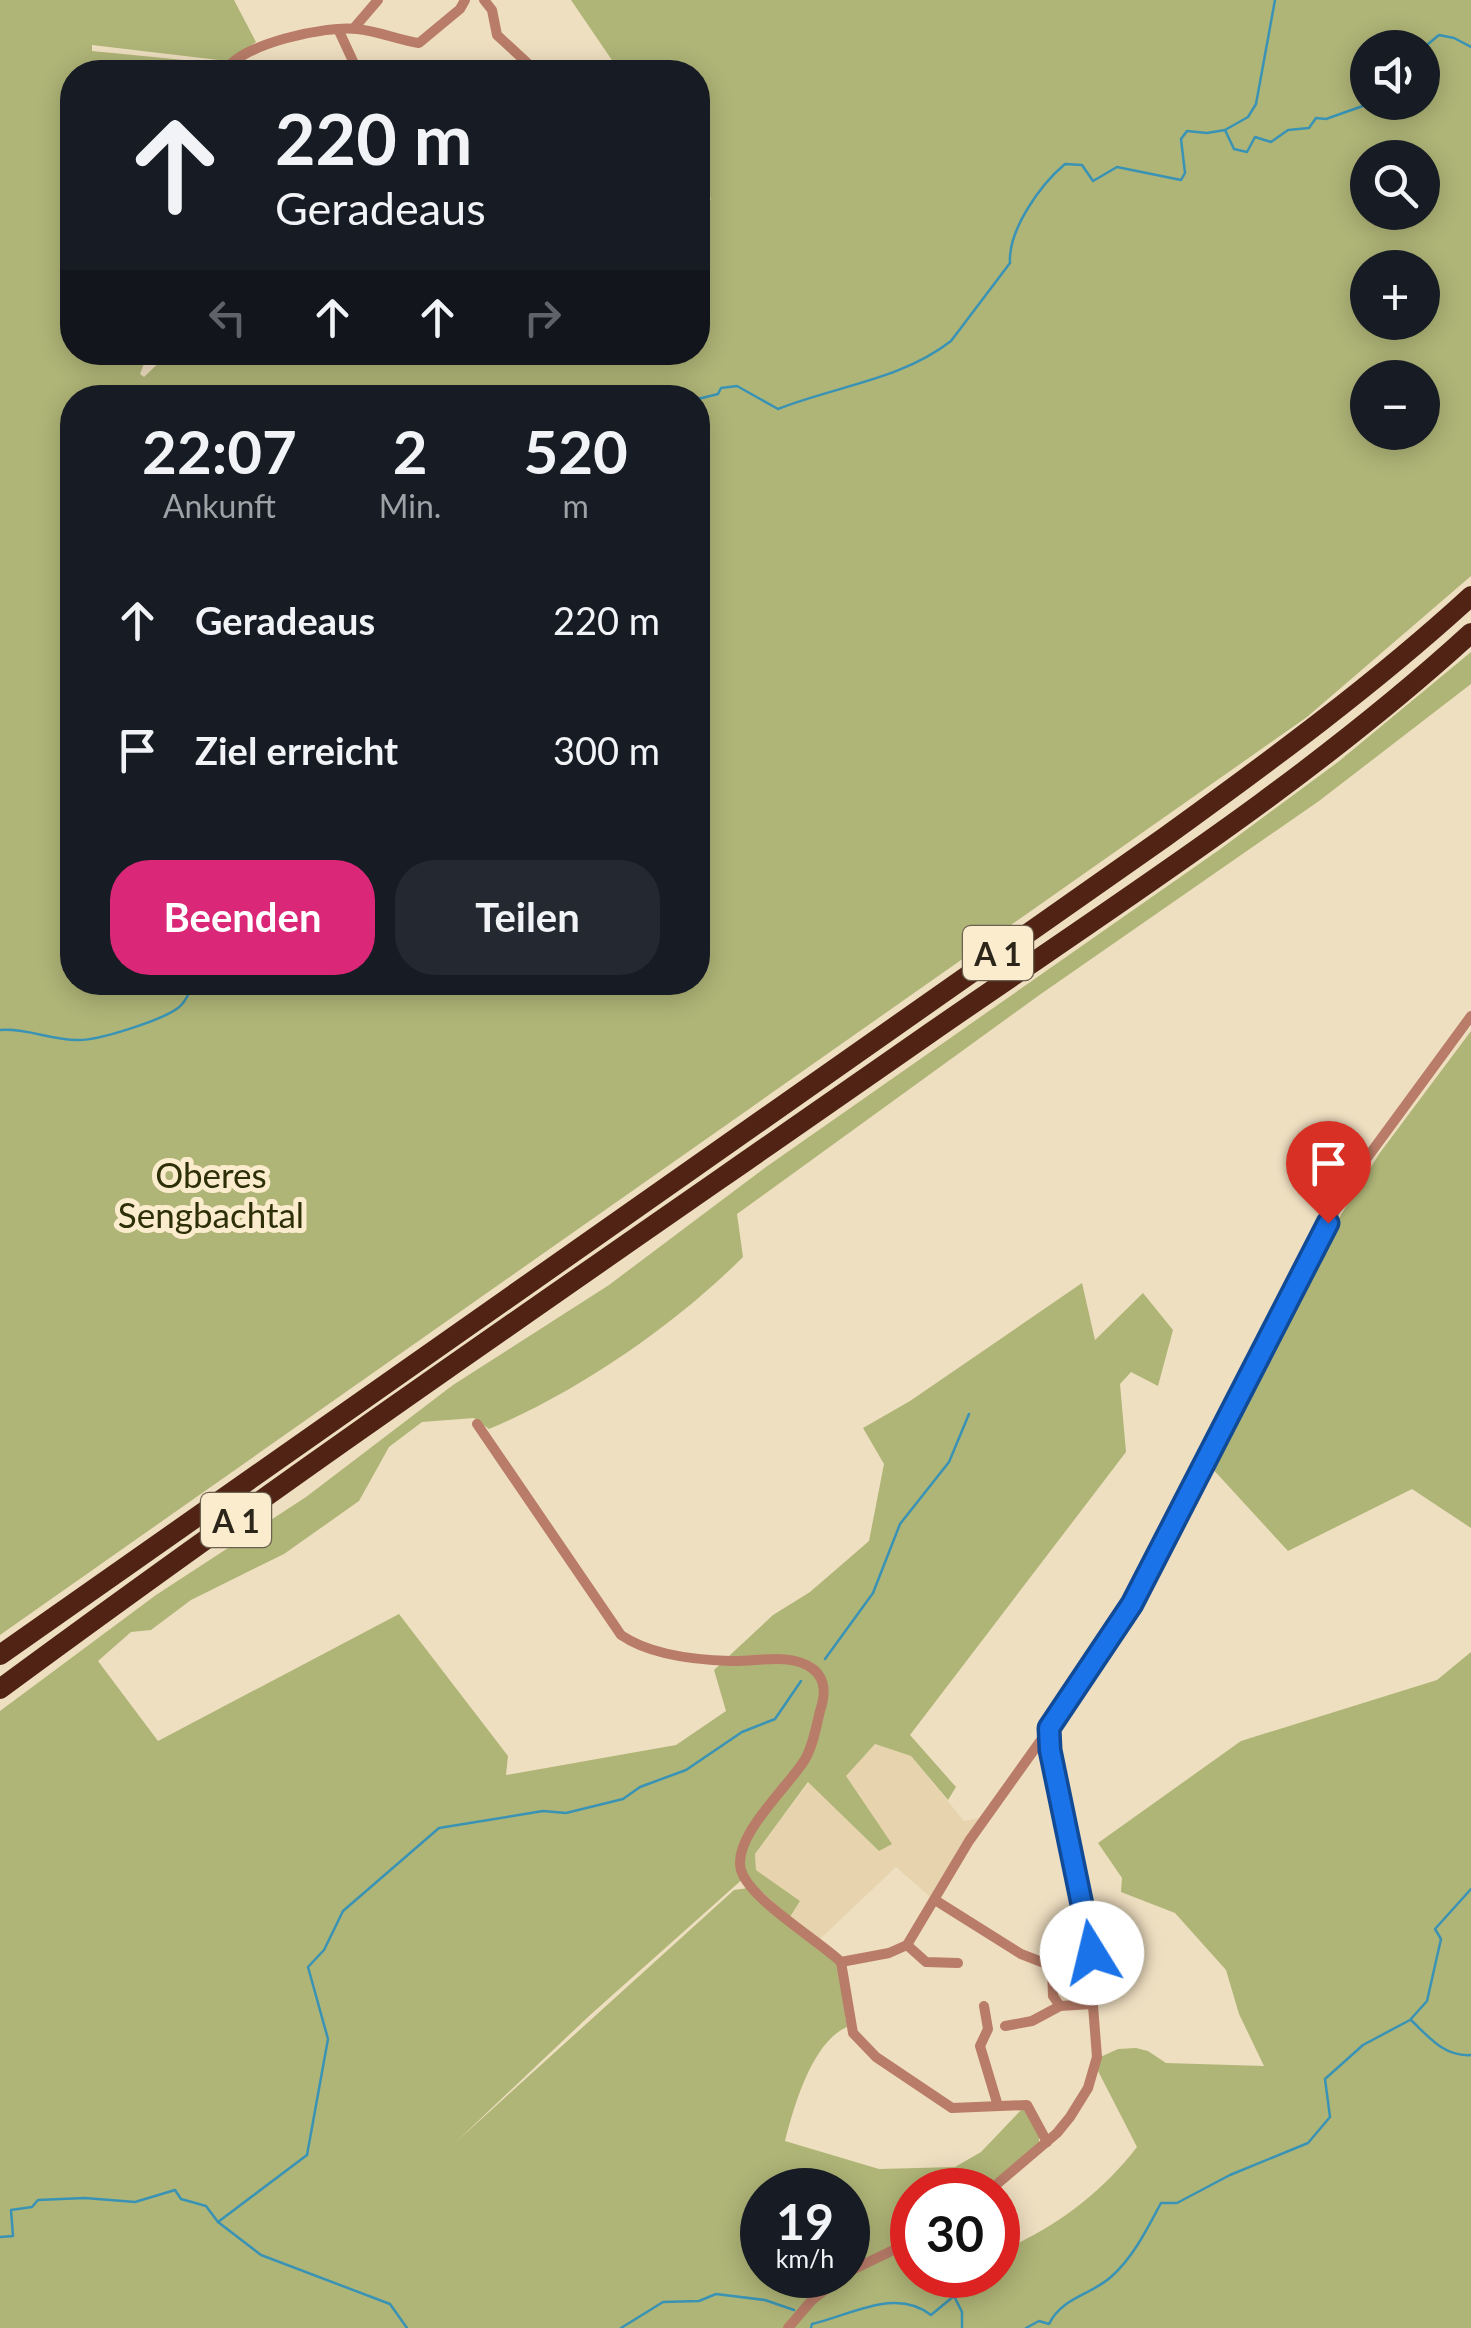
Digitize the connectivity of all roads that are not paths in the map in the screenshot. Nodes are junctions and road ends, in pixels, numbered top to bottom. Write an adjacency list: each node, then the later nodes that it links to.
1 (378, 0): 4 (street)
2 (465, 0): 4 (street)
3 (484, 0): 8 (street)
4 (354, 28): 5 (street)
5 (338, 31): 6 (street); 7 (street)
6 (233, 60)
7 (352, 60)
8 (524, 60)
9 (1471, 596): 13 (highway, A 1)
10 (1471, 633): 14 (highway, A 1)
11 (1471, 1016): 15 (street)
12 (476, 1424): 18 (street)
13 (0, 1655)
14 (0, 1689)
15 (1049, 1728): 16 (street); 20 (street)
16 (935, 1900): 17 (street); 22 (street)
17 (907, 1945): 18 (street); 19 (street)
18 (841, 1962): 24 (street)
19 (958, 1963)
20 (1092, 2004): 22 (street); 25 (street)
21 (984, 2006): 24 (street)
22 (1060, 2006): 23 (street)
23 (1005, 2026)
24 (998, 2106): 25 (street)
25 (1047, 2142): 26 (street)
26 (1016, 2168)
27 (815, 2298): 28 (street)
28 (788, 2328)

